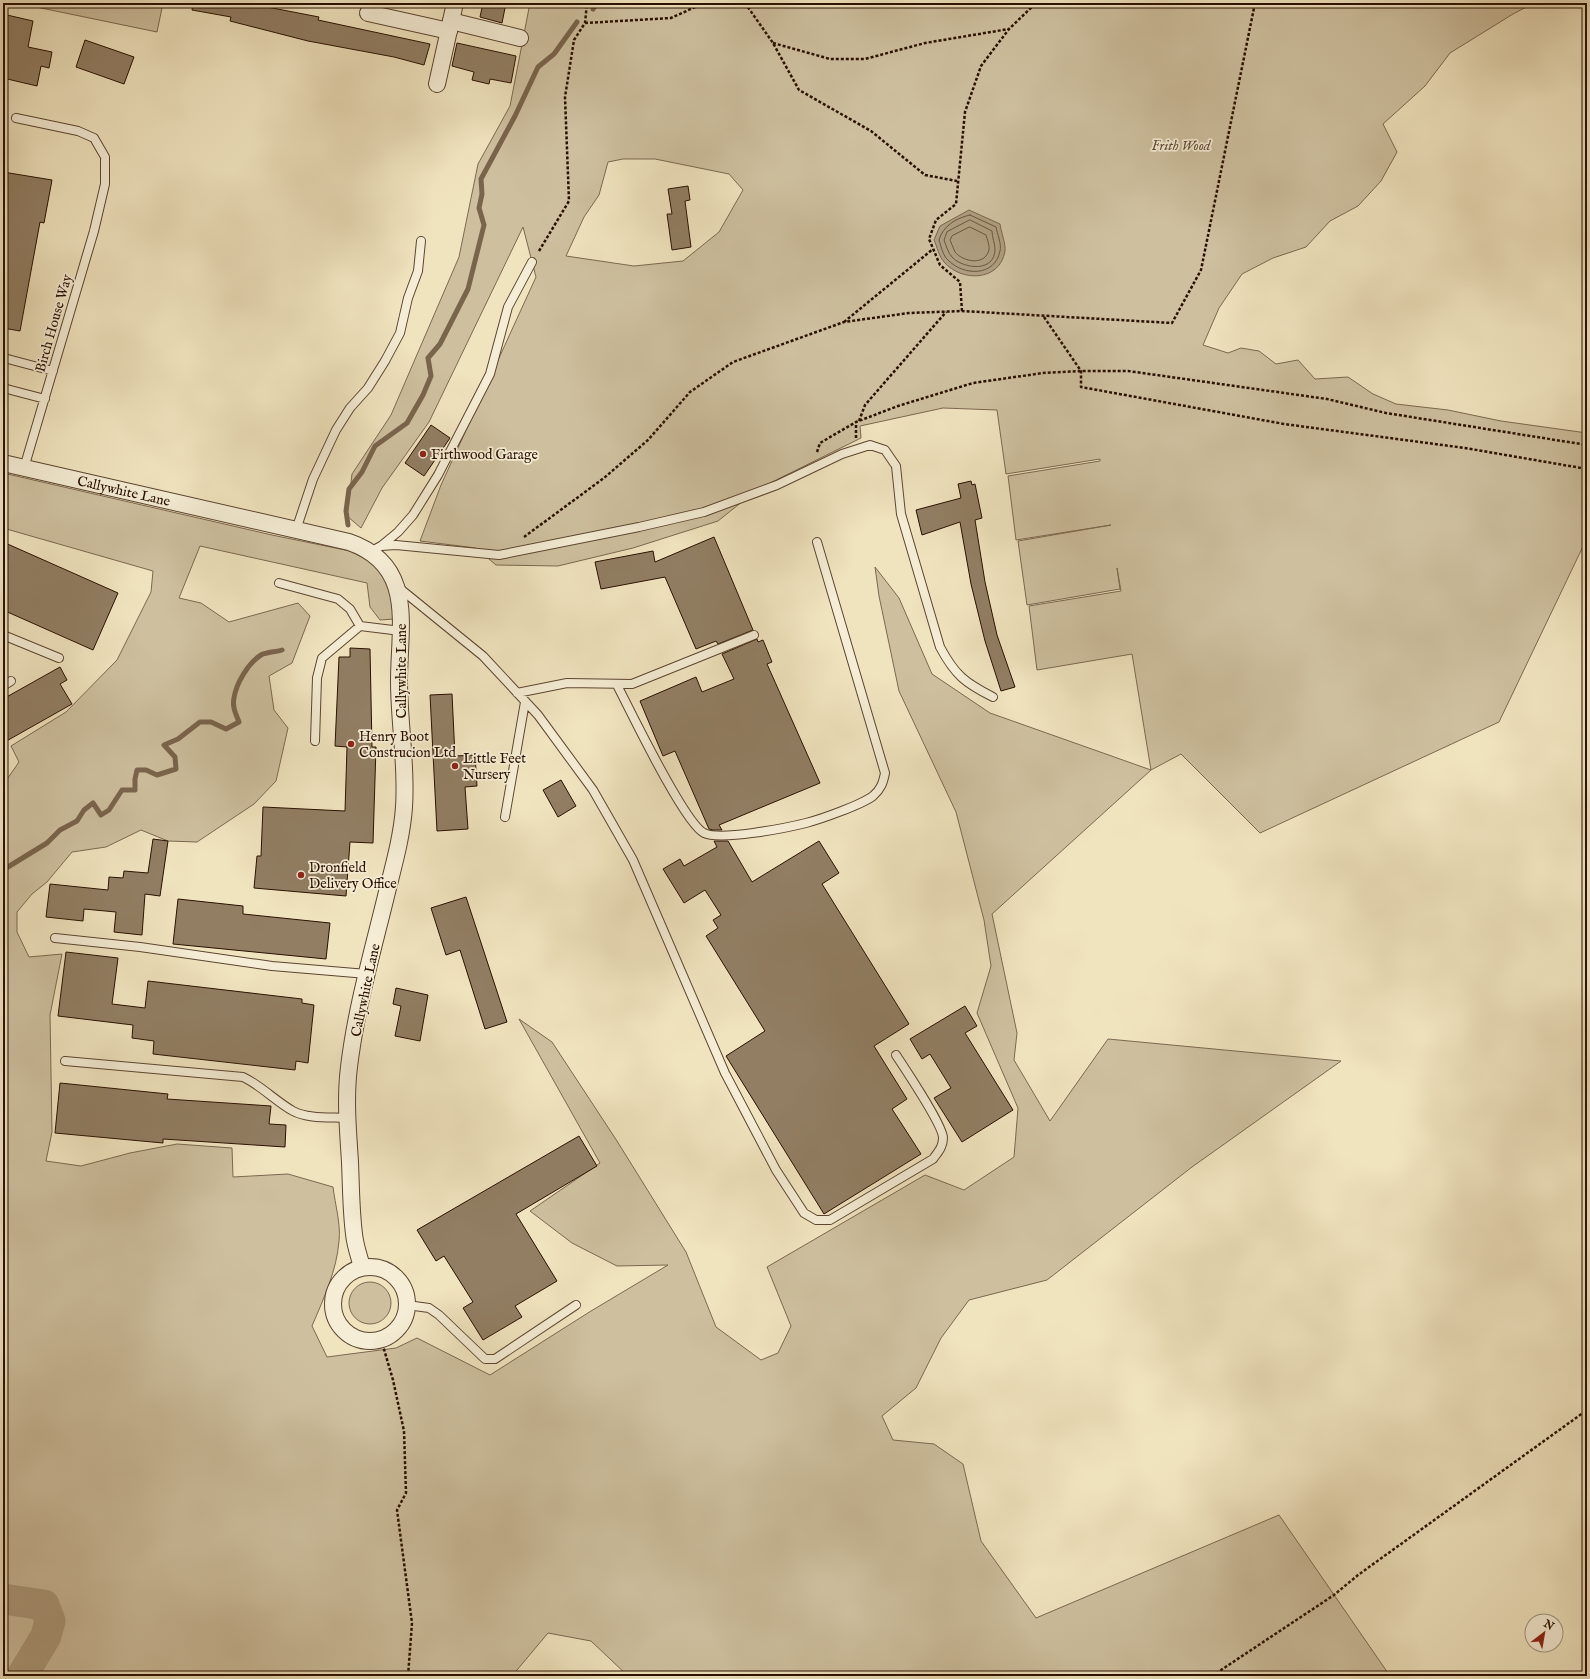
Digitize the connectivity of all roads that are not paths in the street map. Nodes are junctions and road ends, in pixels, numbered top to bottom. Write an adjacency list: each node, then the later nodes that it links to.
1 (455, 3): 3 (street)
2 (368, 13): 3 (street)
3 (450, 26): 4 (street); 5 (street)
4 (520, 38)
5 (437, 84)
6 (16, 118): 10 (lane, Birch House Way)
7 (421, 241): 15 (lane)
8 (532, 262): 17 (lane)
9 (4, 358): 10 (lane)
10 (53, 371): 12 (lane, Birch House Way)
11 (3, 388): 12 (lane)
12 (45, 399): 14 (lane, Birch House Way)
13 (3, 463): 14 (street, Callywhite Lane)
14 (24, 468): 15 (street, Callywhite Lane)
15 (296, 530): 17 (street, Callywhite Lane)
16 (817, 542): 26 (lane)
17 (376, 549): 19 (street, Callywhite Lane); 29 (lane)
18 (279, 583): 20 (lane)
19 (397, 586): 21 (street, Callywhite Lane); 28 (lane)
20 (360, 626): 21 (lane); 31 (lane)
21 (400, 631): 34 (street, Callywhite Lane)
22 (754, 634): 26 (lane)
23 (3, 635): 24 (lane)
24 (59, 658)
25 (11, 681): 27 (lane)
26 (617, 684): 28 (lane)
27 (3, 686)
28 (517, 693): 30 (lane)
29 (993, 697)
30 (526, 702): 32 (lane); 35 (lane)
31 (315, 741)
32 (505, 817)
33 (55, 938): 34 (lane)
34 (367, 974): 37 (street, Callywhite Lane)
35 (896, 1055)
36 (65, 1061): 37 (lane)
37 (346, 1118): 38 (street, Callywhite Lane)
38 (362, 1267): 39 (street); 39 (street)
39 (407, 1305): 40 (lane)
40 (576, 1305)

